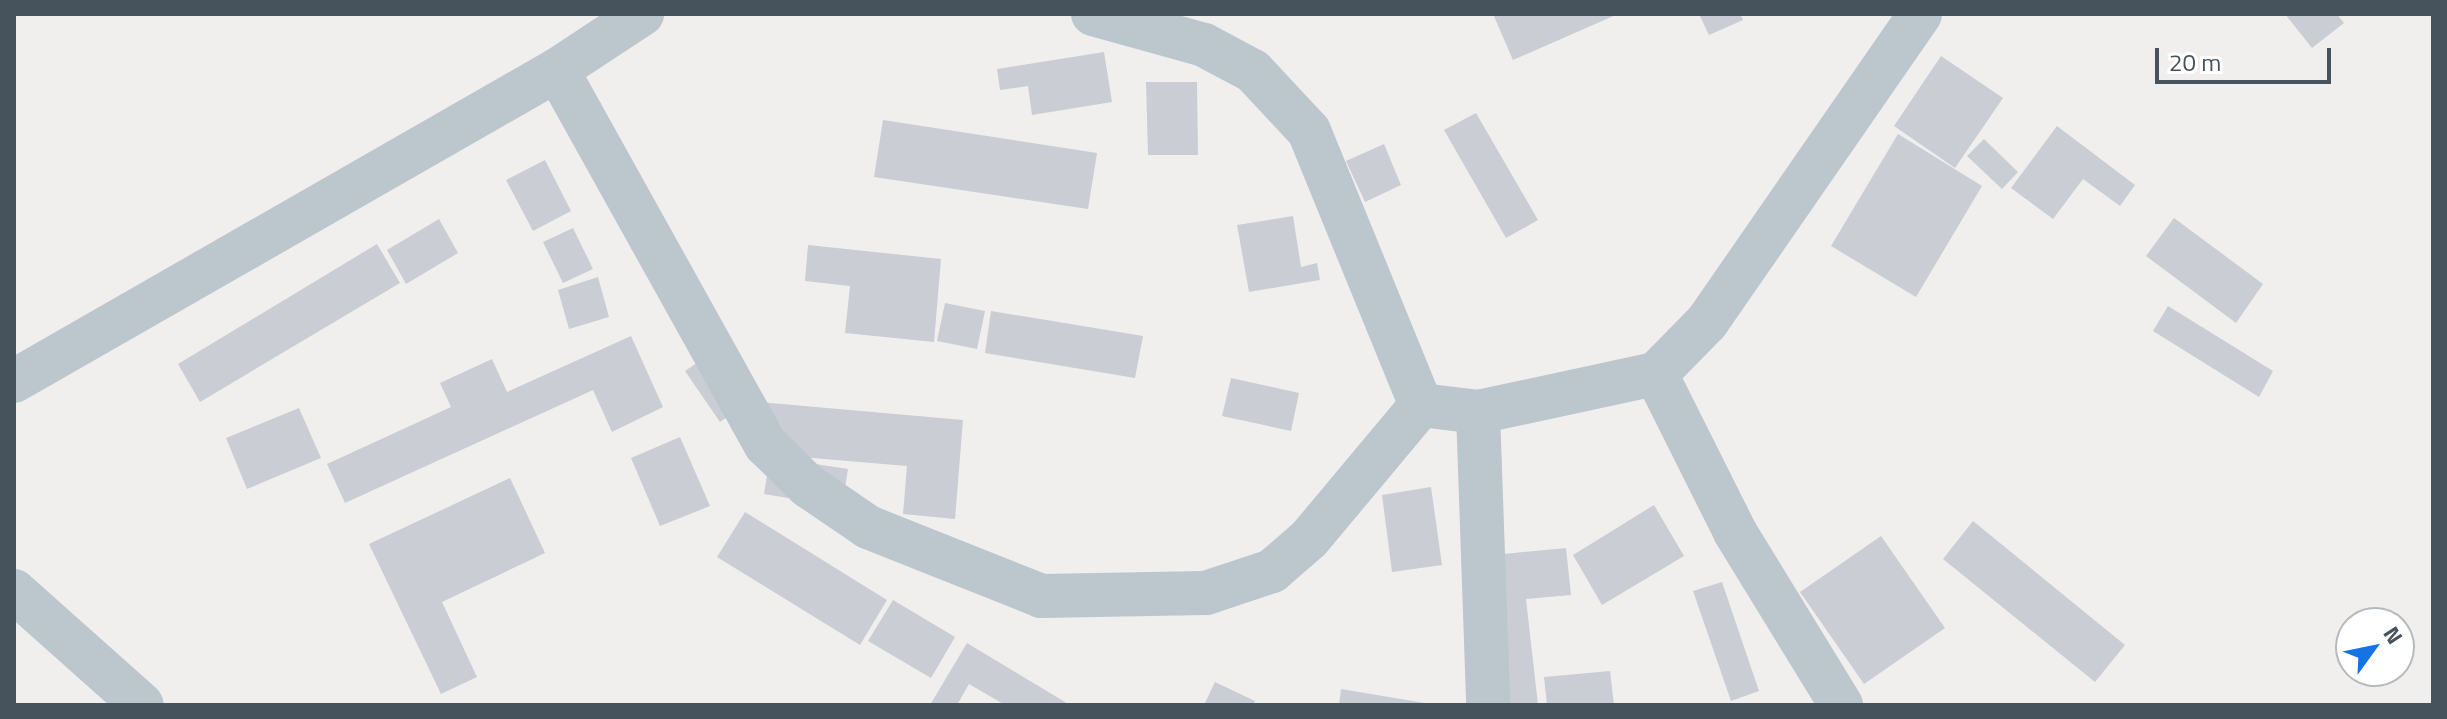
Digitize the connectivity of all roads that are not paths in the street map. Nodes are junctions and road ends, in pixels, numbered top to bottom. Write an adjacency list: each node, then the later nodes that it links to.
1 (642, 14): 4 (street)
2 (1920, 14): 5 (street)
3 (1098, 15): 7 (street)
4 (557, 70): 6 (street); 7 (street)
5 (1656, 374): 8 (street); 12 (street)
6 (14, 381)
7 (1421, 405): 8 (street)
8 (1478, 412): 11 (street)
9 (14, 591): 10 (street)
10 (142, 705)
11 (1488, 705)
12 (1841, 705)

